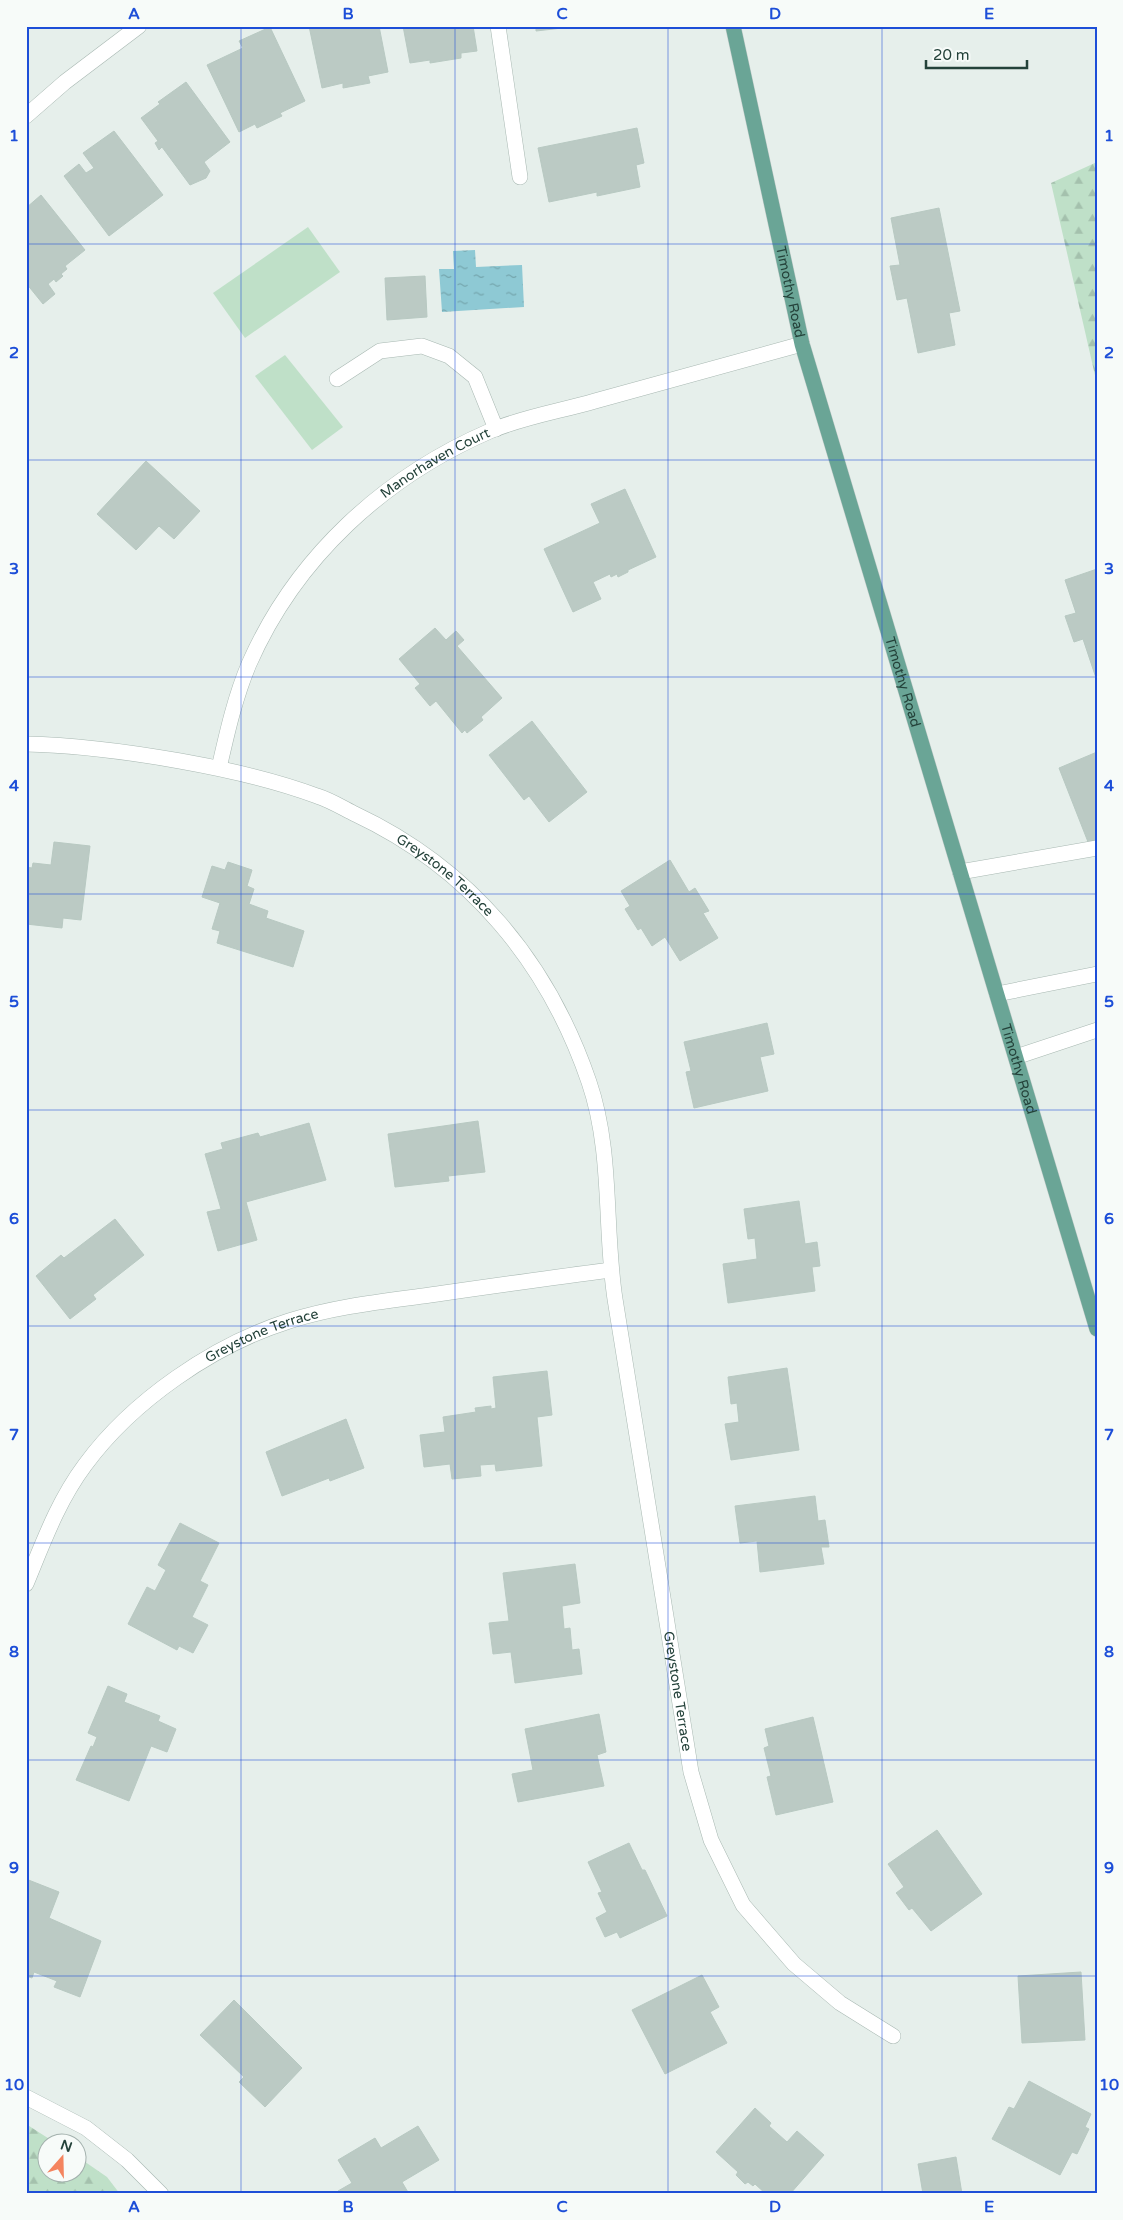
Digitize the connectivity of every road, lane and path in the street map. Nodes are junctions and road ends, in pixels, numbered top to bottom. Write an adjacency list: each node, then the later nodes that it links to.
1 (139, 26): 4 (street)
2 (498, 26): 5 (street)
3 (733, 26): 6 (main road, Timothy Road)
4 (26, 116)
5 (520, 177)
6 (802, 344): 8 (street, Manorhaven Court); 12 (main road, Timothy Road)
7 (337, 379): 8 (street)
8 (496, 429): 10 (street, Manorhaven Court)
9 (26, 744): 10 (street, Greystone Terrace)
10 (219, 768): 17 (street, Greystone Terrace)
11 (1097, 848): 12 (street)
12 (960, 872): 14 (main road, Timothy Road)
13 (1097, 974): 14 (street)
14 (997, 994): 16 (main road, Timothy Road)
15 (1097, 1030): 16 (street)
16 (1016, 1057): 18 (main road, Timothy Road)
17 (611, 1270): 19 (street, Greystone Terrace); 20 (street, Greystone Terrace)
18 (1097, 1330)
19 (26, 1584)
20 (893, 2036)
21 (26, 2097): 22 (street)
22 (161, 2194)

